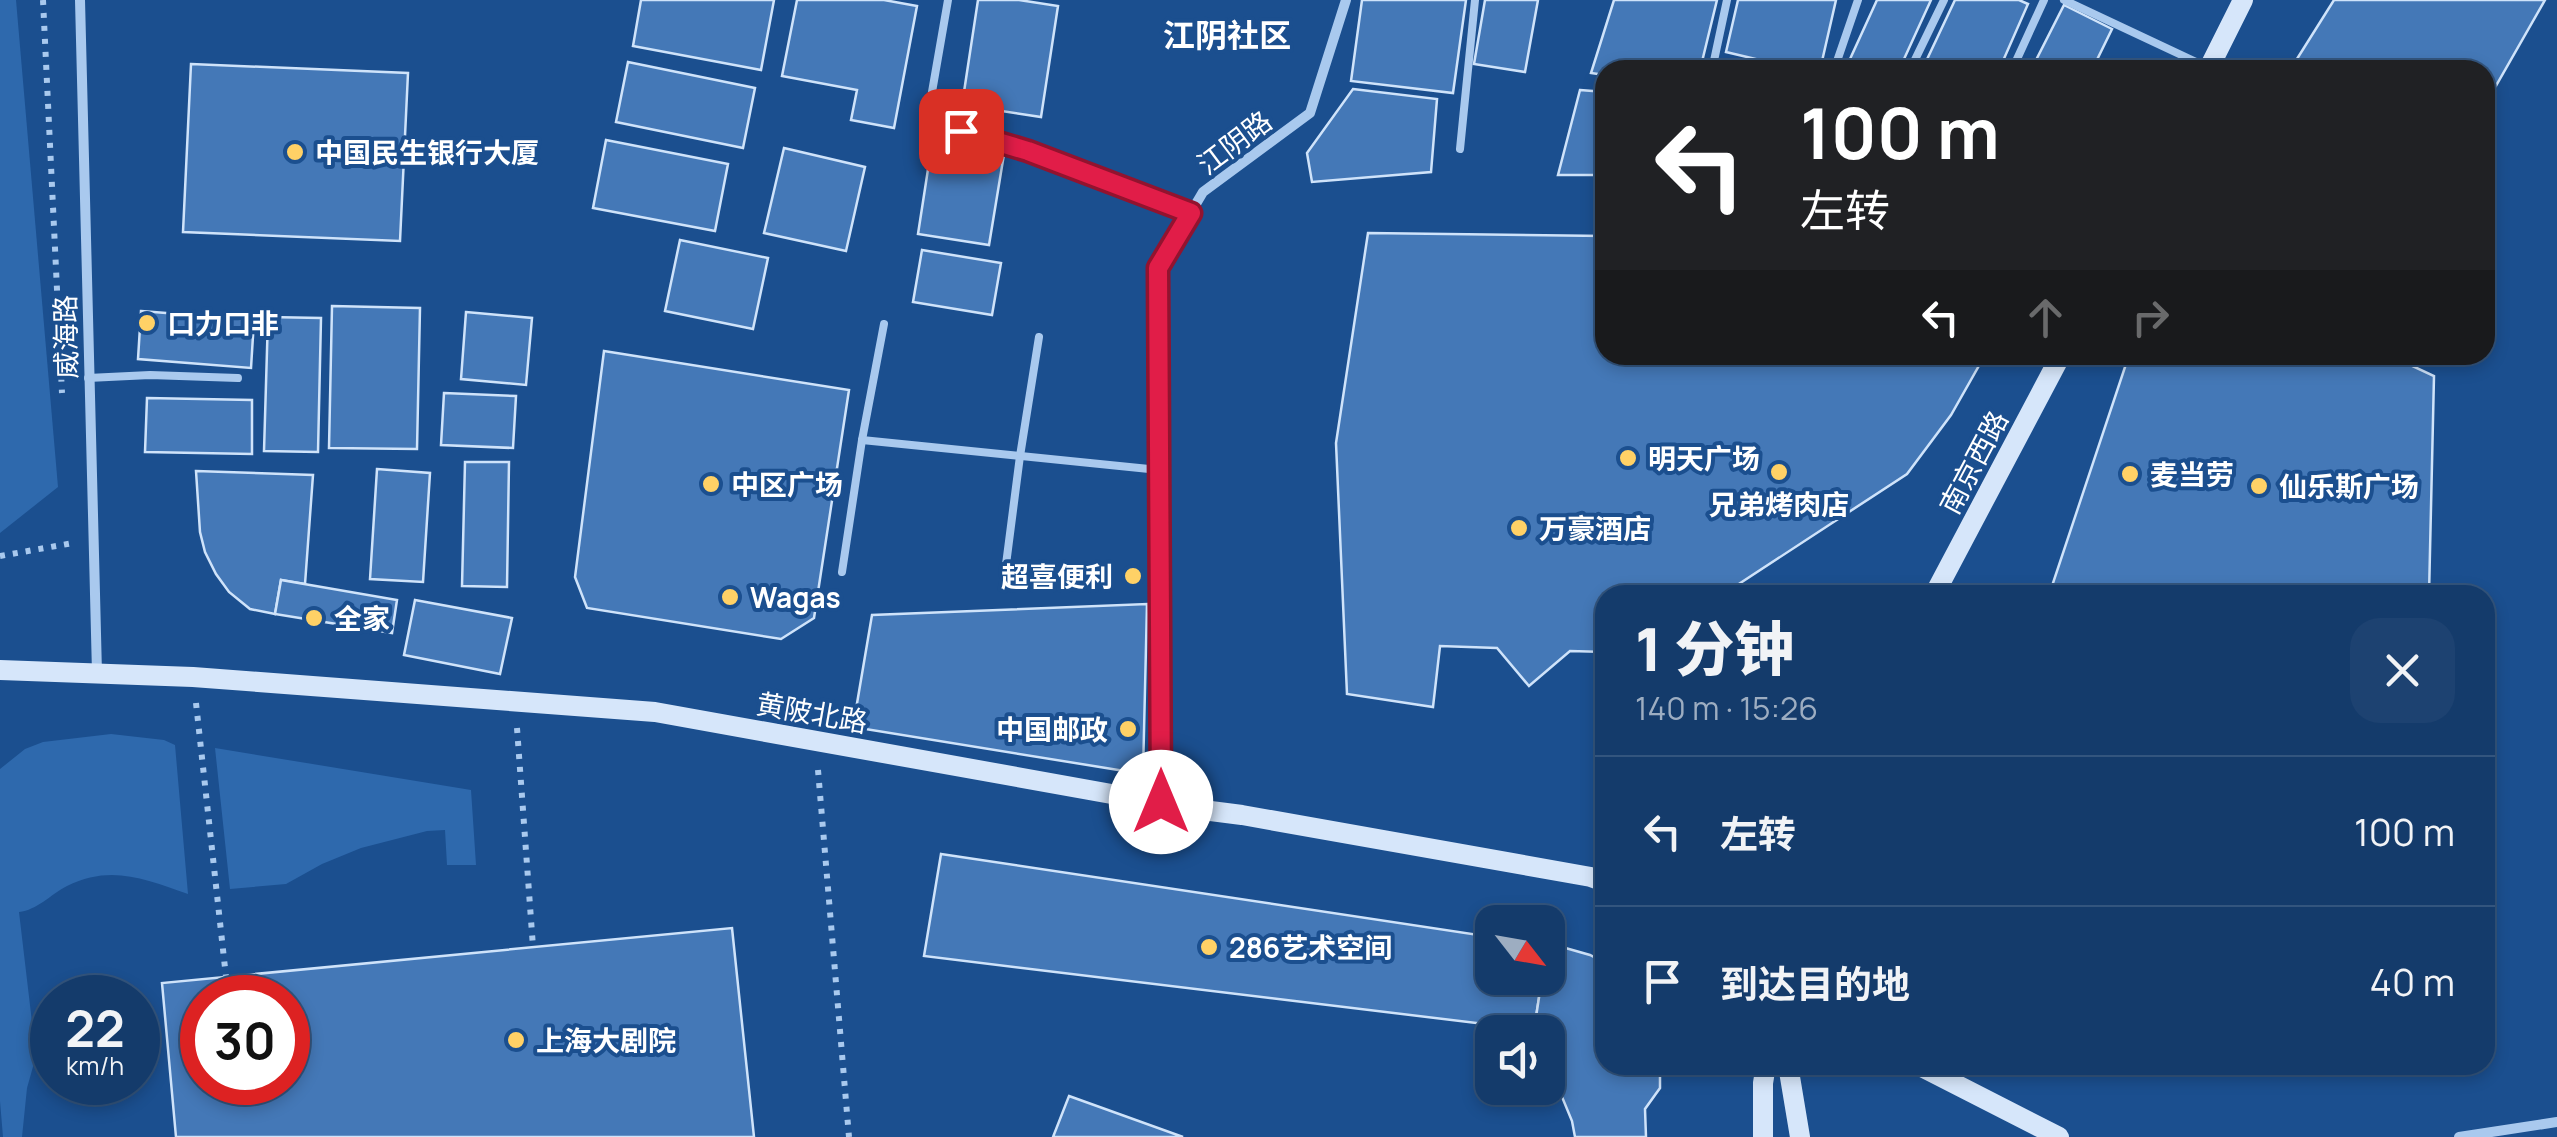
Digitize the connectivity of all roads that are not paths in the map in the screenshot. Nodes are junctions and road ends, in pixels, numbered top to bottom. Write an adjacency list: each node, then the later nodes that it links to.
1 (80, 0): 22 (street, 威海路)
2 (948, 0): 18 (lane)
3 (1346, 0): 18 (street, 江阴路)
4 (1474, 0): 17 (lane)
5 (1727, 0): 11 (lane)
6 (1858, 0): 12 (lane)
7 (1944, 0): 13 (lane)
8 (2044, 0): 14 (lane)
9 (2064, 0): 15 (lane)
10 (2243, 0): 16 (street)
11 (1714, 60)
12 (1837, 60)
13 (1915, 60)
14 (2017, 60)
15 (2189, 60)
16 (2213, 60)
17 (1460, 149)
18 (1191, 213): 26 (street, 江阴路)
19 (884, 324): 24 (lane)
20 (1039, 337): 25 (lane)
21 (2055, 365): 29 (street, 南京西路)
22 (88, 378): 23 (lane); 31 (street, 威海路)
23 (238, 378)
24 (862, 440): 25 (lane); 27 (lane)
25 (1020, 456): 26 (lane); 28 (lane)
26 (1159, 470): 32 (street, 江阴路)
27 (842, 572)
28 (1004, 580)
29 (1939, 585)
30 (0, 670): 31 (street, 黄陂北路)
31 (97, 672): 32 (street, 黄陂北路)
32 (1161, 802): 33 (street, 黄陂北路)
33 (1595, 878)
34 (1766, 1075): 38 (street)
35 (1790, 1075): 39 (street)
36 (1938, 1075): 40 (street)
37 (2557, 1122): 41 (street)
38 (1763, 1137)
39 (1800, 1137)
40 (2059, 1137)
41 (2459, 1137)

